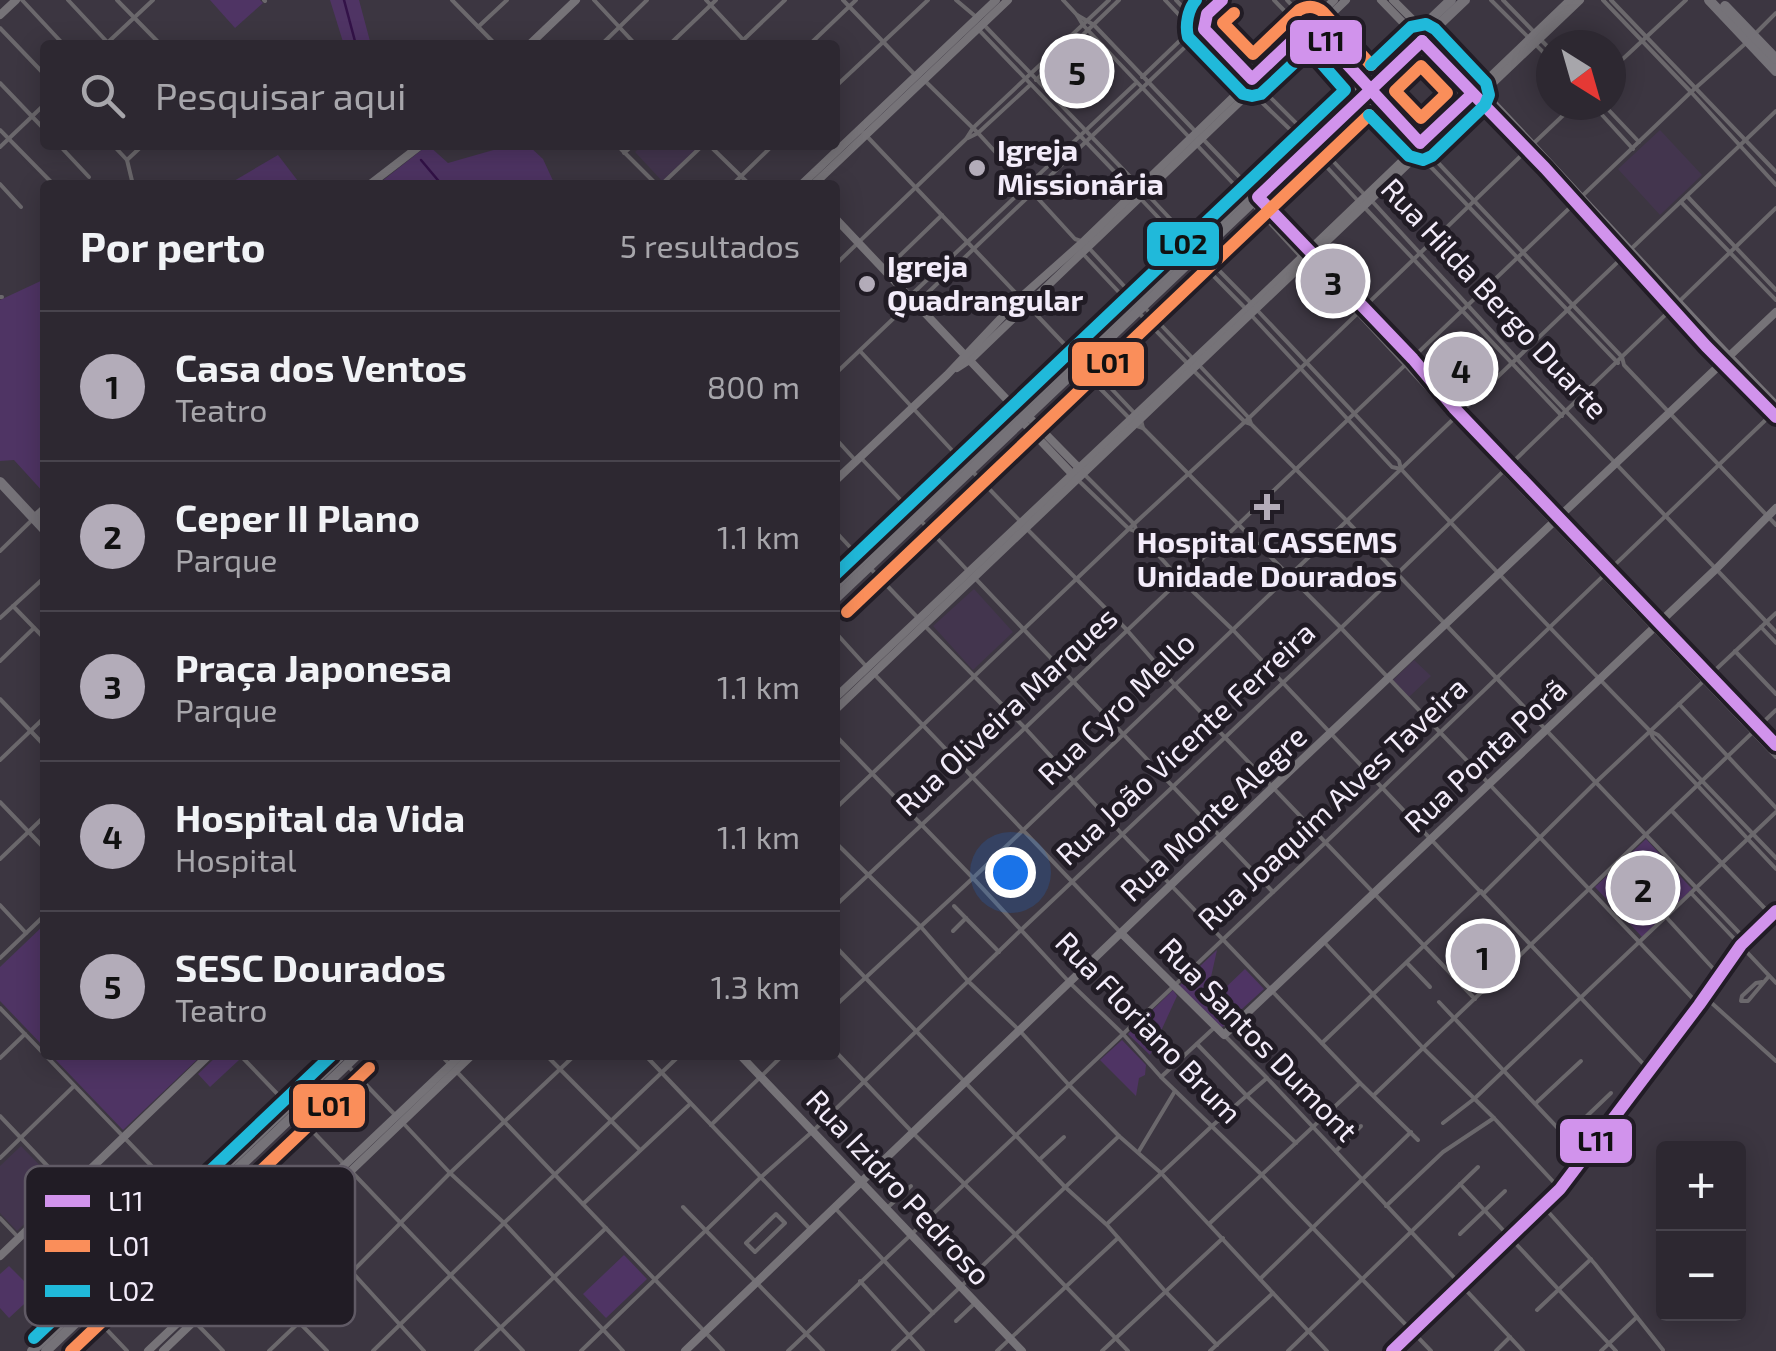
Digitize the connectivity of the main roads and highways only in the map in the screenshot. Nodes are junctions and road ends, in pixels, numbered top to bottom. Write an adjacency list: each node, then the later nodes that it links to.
1 (1452, 0): 5 (main road)
2 (1465, 0): 5 (main road)
3 (1709, 0): 6 (main road)
4 (1718, 0): 6 (main road)
5 (1422, 35): 11 (main road)
6 (1751, 38): 7 (main road); 8 (main road)
7 (1776, 60)
8 (1776, 71)
9 (0, 484): 10 (main road)
10 (40, 525)
11 (866, 563): 12 (main road); 13 (main road)
12 (840, 582)
13 (840, 593)
14 (340, 1060): 15 (main road)
15 (234, 1166)
16 (63, 1326): 18 (main road)
17 (69, 1326): 19 (main road)
18 (32, 1351)
19 (46, 1351)

